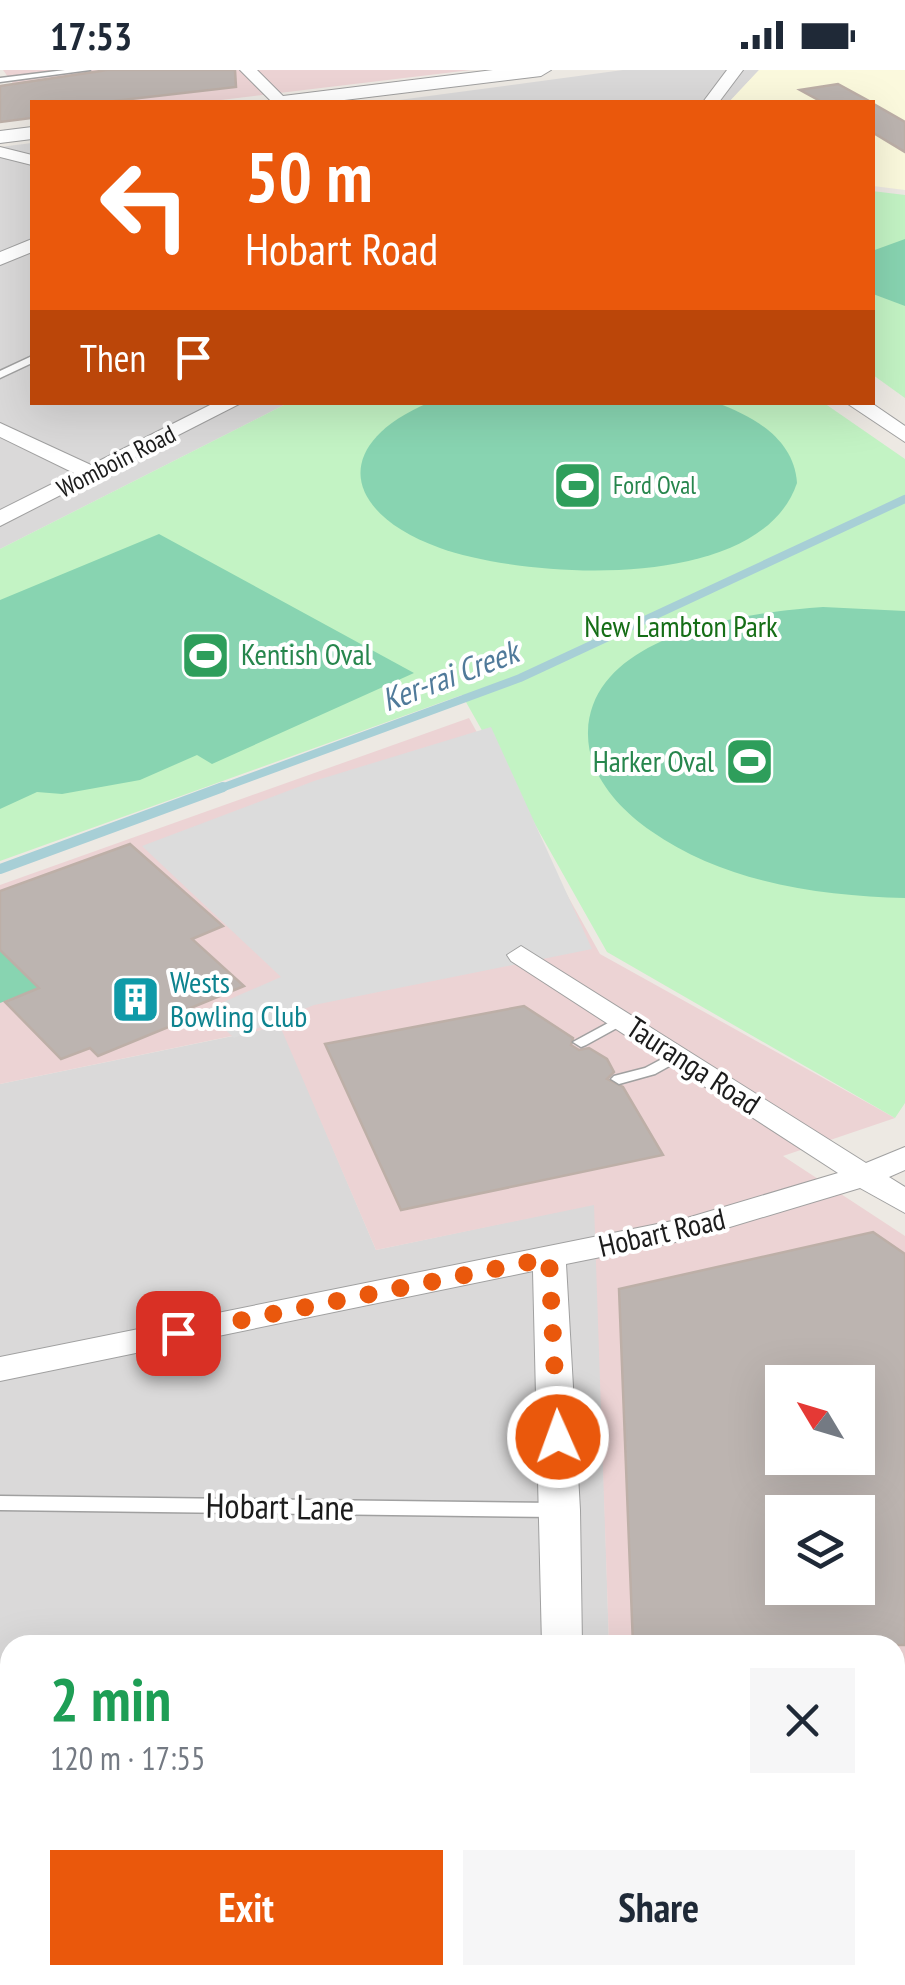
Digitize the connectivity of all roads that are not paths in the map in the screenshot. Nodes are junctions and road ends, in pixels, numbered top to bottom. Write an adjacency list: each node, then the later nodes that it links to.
1 (86, 70): 5 (lane)
2 (248, 70): 6 (street)
3 (541, 70): 7 (street)
4 (735, 70): 8 (street)
5 (0, 80)
6 (280, 100)
7 (329, 100)
8 (712, 100)
9 (30, 133): 10 (street)
10 (0, 137)
11 (0, 152): 12 (street)
12 (30, 160)
13 (30, 246): 14 (street)
14 (0, 259)
15 (30, 360): 16 (lane)
16 (0, 375)
17 (226, 405): 21 (street, Womboin Road)
18 (859, 405): 20 (street)
19 (0, 429): 21 (street)
20 (905, 436)
21 (91, 474): 22 (street, Womboin Road)
22 (0, 520)
23 (522, 954): 24 (street, Tauranga Road)
24 (621, 1020): 25 (lane); 26 (street, Tauranga Road)
25 (580, 1042)
26 (676, 1056): 27 (lane); 29 (street, Tauranga Road)
27 (619, 1079)
28 (905, 1157): 29 (street, Hobart Road)
29 (864, 1176): 30 (street, Tauranga Road); 31 (street, Hobart Road)
30 (905, 1202)
31 (549, 1258): 32 (street, Hobart Road); 34 (street)
32 (0, 1369)
33 (0, 1503): 34 (lane, Hobart Lane)
34 (561, 1510): 35 (street)
35 (562, 1635)

